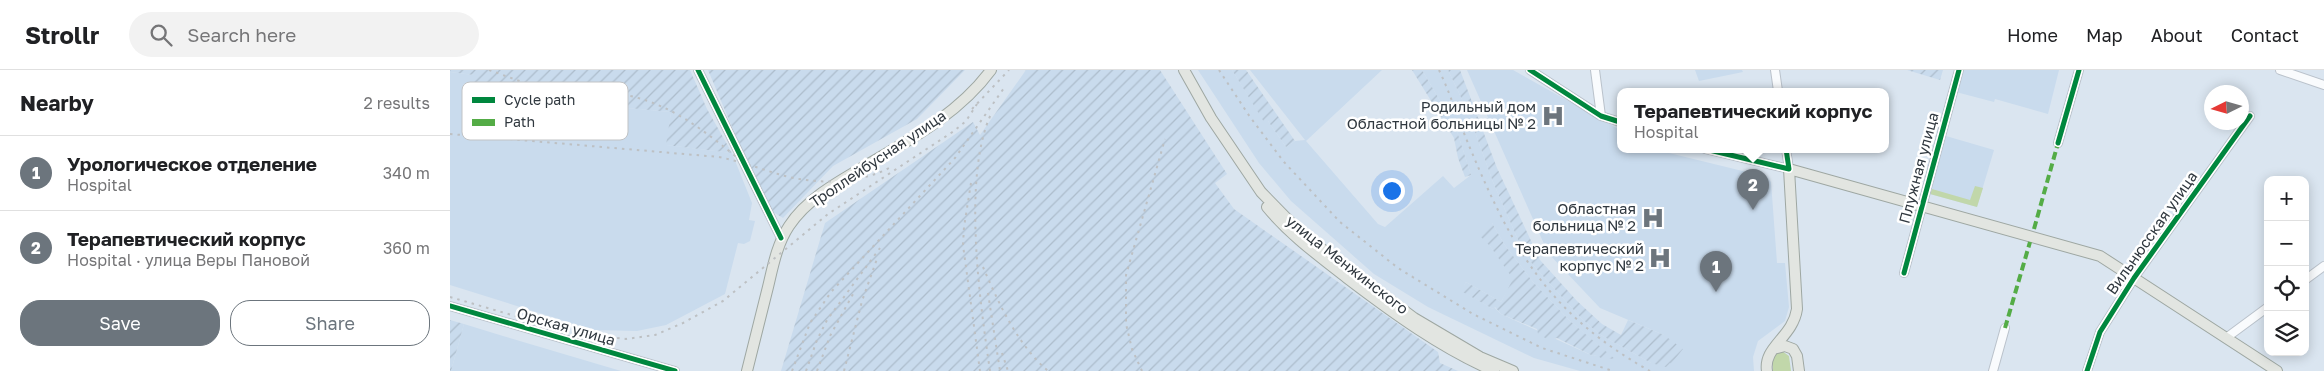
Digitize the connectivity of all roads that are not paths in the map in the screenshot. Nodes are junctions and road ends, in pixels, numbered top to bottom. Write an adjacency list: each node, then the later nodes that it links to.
1 (698, 70): 21 (street)
2 (991, 70): 21 (main road, Троллейбусная улица)
3 (1179, 70): 33 (main road, улица Менжинского)
4 (1184, 70): 34 (main road, улица Менжинского)
5 (1530, 70): 13 (street)
6 (1595, 70): 13 (street)
7 (1775, 70): 12 (street)
8 (1959, 70): 20 (street, Плужная улица)
9 (2079, 70): 16 (street)
10 (2280, 70): 11 (street)
11 (2324, 85)
12 (1778, 88)
13 (1601, 116): 15 (street)
14 (2250, 116): 25 (street, Вильнюсская улица)
15 (1617, 121)
16 (2058, 143)
17 (1722, 153): 19 (street)
18 (1787, 153): 19 (street)
19 (1789, 169): 20 (main road); 30 (main road)
20 (1921, 206): 23 (street, Плужная улица); 25 (main road)
21 (781, 238): 32 (main road, Троллейбусная улица)
22 (2324, 266): 24 (street)
23 (1904, 273)
24 (2309, 277)
25 (2134, 278): 29 (main road); 38 (street, Вильнюсская улица)
26 (450, 306): 31 (street, Орская улица)
27 (2264, 310): 29 (street)
28 (2005, 328): 37 (street)
29 (2226, 338): 39 (main road)
30 (1774, 349): 35 (main road); 36 (main road)
31 (675, 371)
32 (746, 371)
33 (1494, 371)
34 (1513, 371)
35 (1766, 371)
36 (1799, 371)
37 (1993, 371)
38 (2087, 371)
39 (2277, 371)

